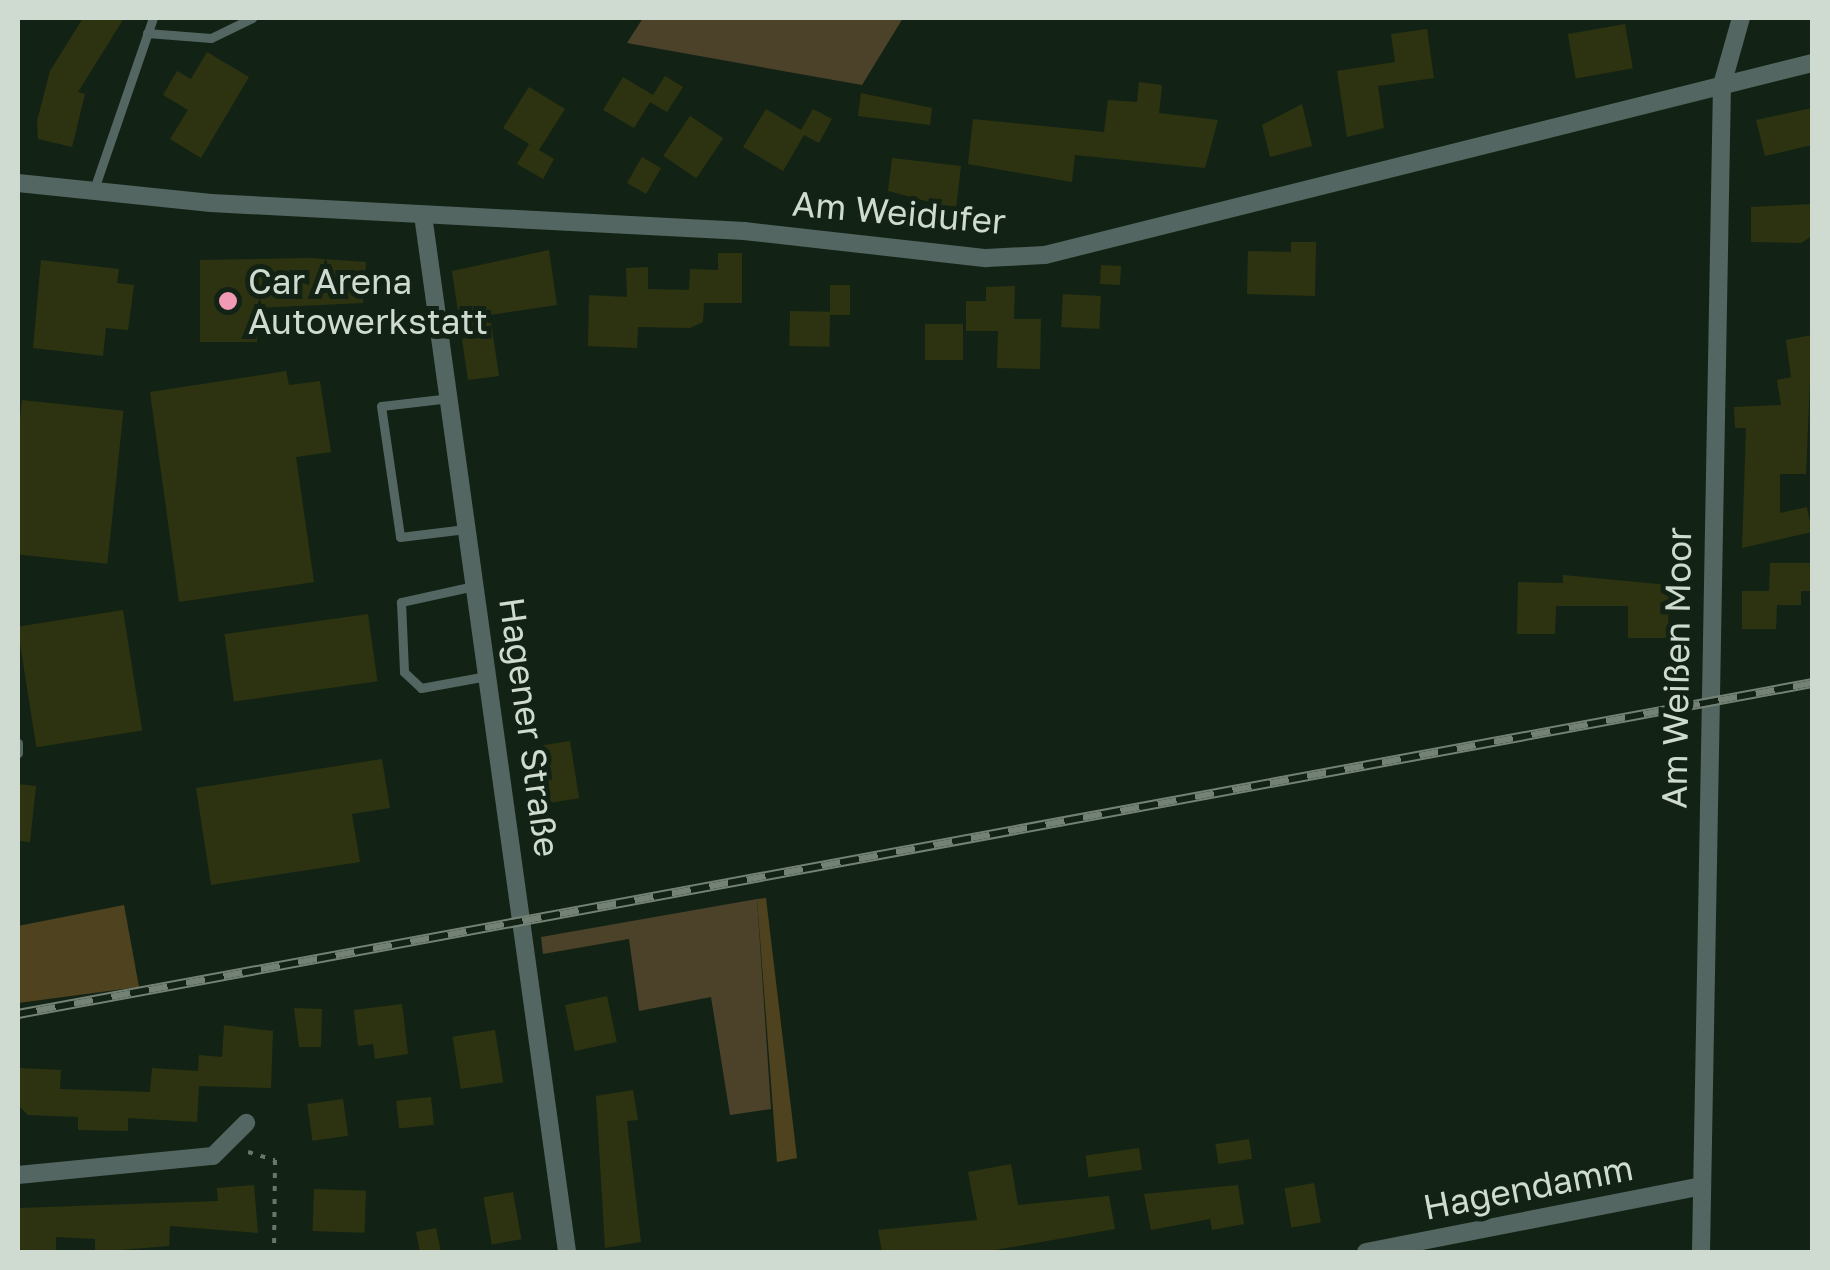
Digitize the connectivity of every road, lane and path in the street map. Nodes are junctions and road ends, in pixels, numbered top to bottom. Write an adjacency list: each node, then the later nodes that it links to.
1 (153, 18): 4 (lane)
2 (252, 18): 4 (lane)
3 (1741, 18): 6 (street, Am Weißen Moor)
4 (147, 33): 8 (lane)
5 (1812, 63): 6 (street, Am Weidufer)
6 (1722, 86): 9 (street, Am Weidufer); 19 (street, Am Weißen Moor)
7 (18, 183): 8 (street, Am Weidufer)
8 (93, 192): 9 (street, Am Weidufer)
9 (423, 215): 10 (street, Hagener Straße)
10 (450, 398): 11 (street, Hagener Straße); 11 (lane)
11 (468, 529): 12 (street, Hagener Straße)
12 (477, 586): 13 (street, Hagener Straße); 13 (lane)
13 (490, 675): 21 (street, Hagener Straße)
14 (18, 742): 15 (lane)
15 (18, 753)
16 (246, 1123): 17 (street)
17 (233, 1146): 18 (street); 20 (path)
18 (18, 1175)
19 (1702, 1186): 22 (street, Hagendamm); 23 (street, Am Weißen Moor)
20 (274, 1252)
21 (564, 1252)
22 (1366, 1252)
23 (1701, 1252)

